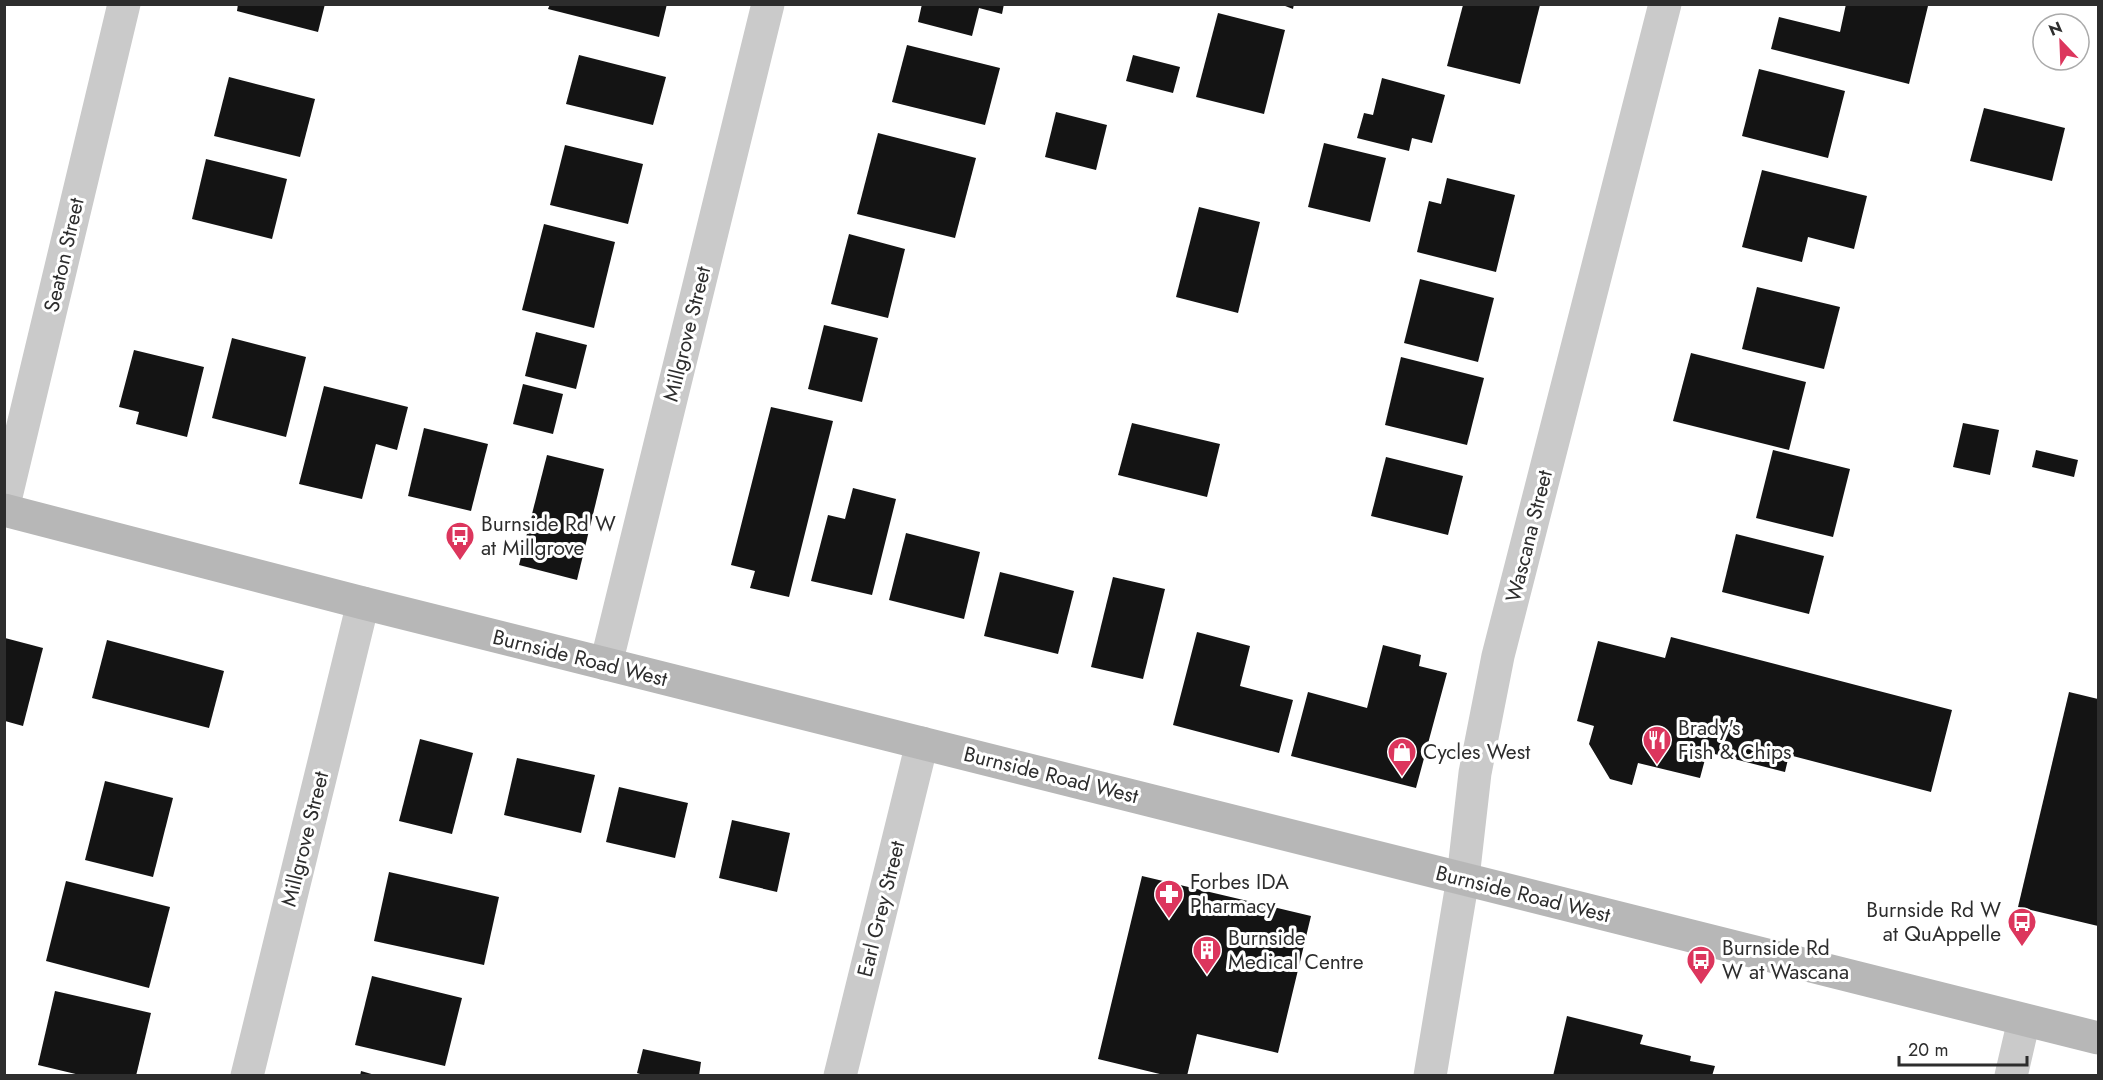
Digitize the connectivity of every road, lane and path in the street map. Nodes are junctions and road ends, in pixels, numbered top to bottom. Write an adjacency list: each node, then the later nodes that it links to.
1 (124, 4): 4 (street, Seaton Street)
2 (768, 4): 7 (street, Millgrove Street)
3 (1665, 4): 9 (street, Wascana Street)
4 (4, 505)
5 (4, 510): 6 (main road, Burnside Road West)
6 (363, 603): 7 (main road, Burnside Road West); 12 (street, Millgrove Street)
7 (606, 664): 8 (main road, Burnside Road West)
8 (922, 743): 9 (main road, Burnside Road West); 13 (street, Earl Grey Street)
9 (1463, 878): 10 (main road, Burnside Road West); 14 (street, Wascana Street)
10 (2024, 1020): 11 (main road, Burnside Road West); 15 (street)
11 (2098, 1038)
12 (247, 1076)
13 (840, 1076)
14 (1430, 1076)
15 (2011, 1076)

